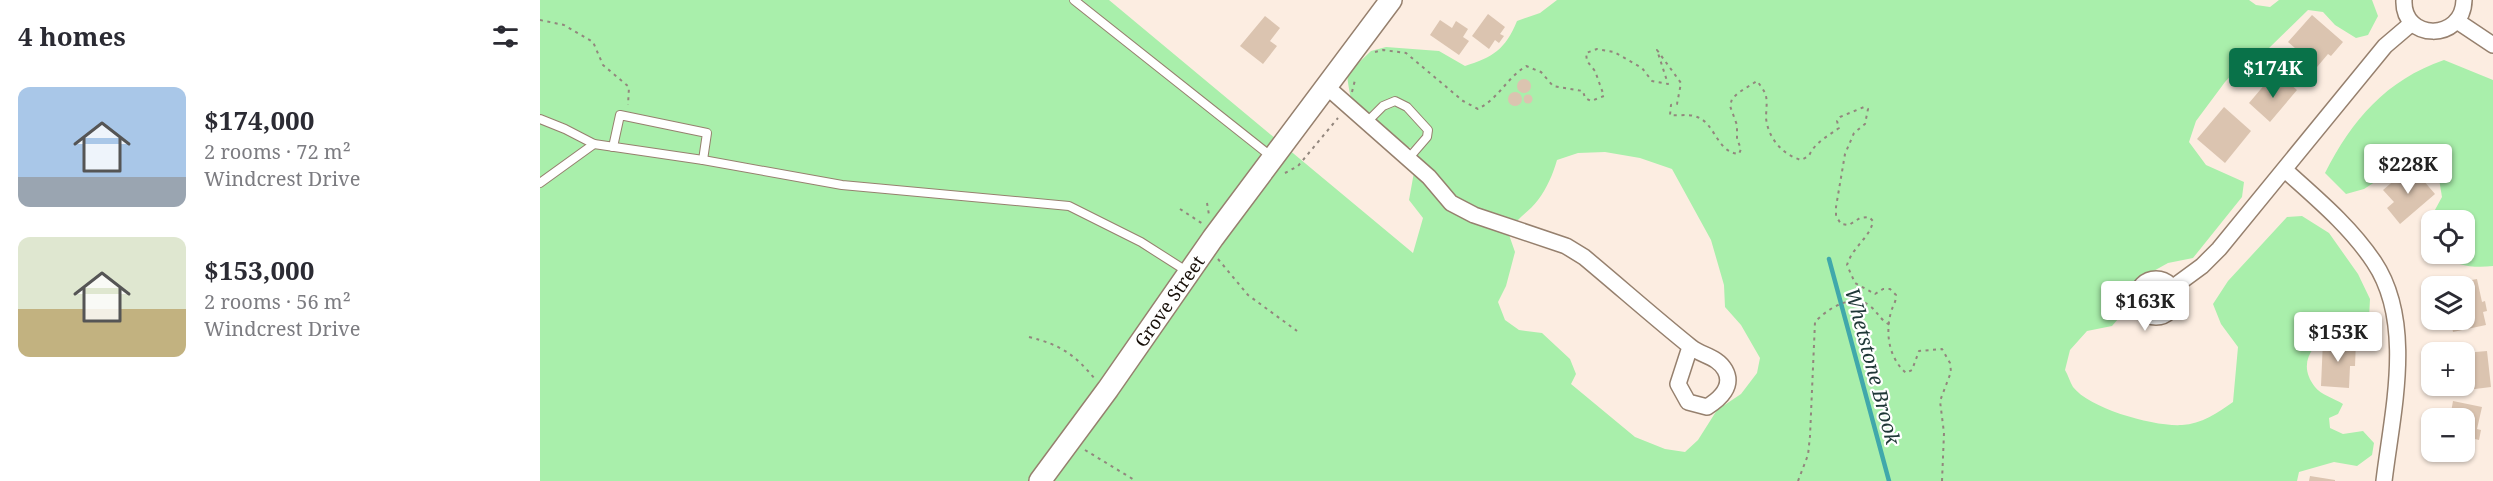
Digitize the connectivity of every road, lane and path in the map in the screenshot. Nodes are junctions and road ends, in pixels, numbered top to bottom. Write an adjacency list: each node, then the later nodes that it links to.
1 (1074, 0): 18 (lane)
2 (1391, 0): 11 (main road, Grove Street)
3 (2404, 0): 7 (street)
4 (2464, 0): 6 (street)
5 (540, 20): 13 (path)
6 (2457, 21): 7 (street); 8 (street)
7 (2412, 23): 21 (street)
8 (2493, 45)
9 (1369, 55): 27 (path)
10 (1359, 74): 12 (path)
11 (1327, 87): 12 (street); 18 (main road, Grove Street)
12 (1346, 105): 15 (street); 18 (path)
13 (627, 117): 17 (lane); 20 (lane)
14 (540, 119): 16 (lane)
15 (1366, 123): 19 (street); 19 (lane)
16 (594, 144): 17 (lane); 22 (lane)
17 (613, 147): 20 (lane)
18 (1273, 158): 24 (main road, Grove Street)
19 (1408, 159): 30 (street)
20 (703, 160): 25 (lane)
21 (2285, 170): 26 (street); 37 (street)
22 (540, 183)
23 (1180, 209): 24 (path)
24 (1213, 238): 25 (main road, Grove Street); 28 (path)
25 (1189, 273): 31 (main road, Grove Street)
26 (2172, 288)
27 (1890, 325): 35 (path); 36 (path)
28 (1297, 331)
29 (1029, 337): 31 (path)
30 (1690, 347)
31 (1106, 392): 32 (main road, Grove Street)
32 (1070, 440): 33 (main road, Grove Street); 34 (path)
33 (1040, 481)
34 (1136, 481)
35 (1798, 481)
36 (1942, 481)
37 (2384, 481)

